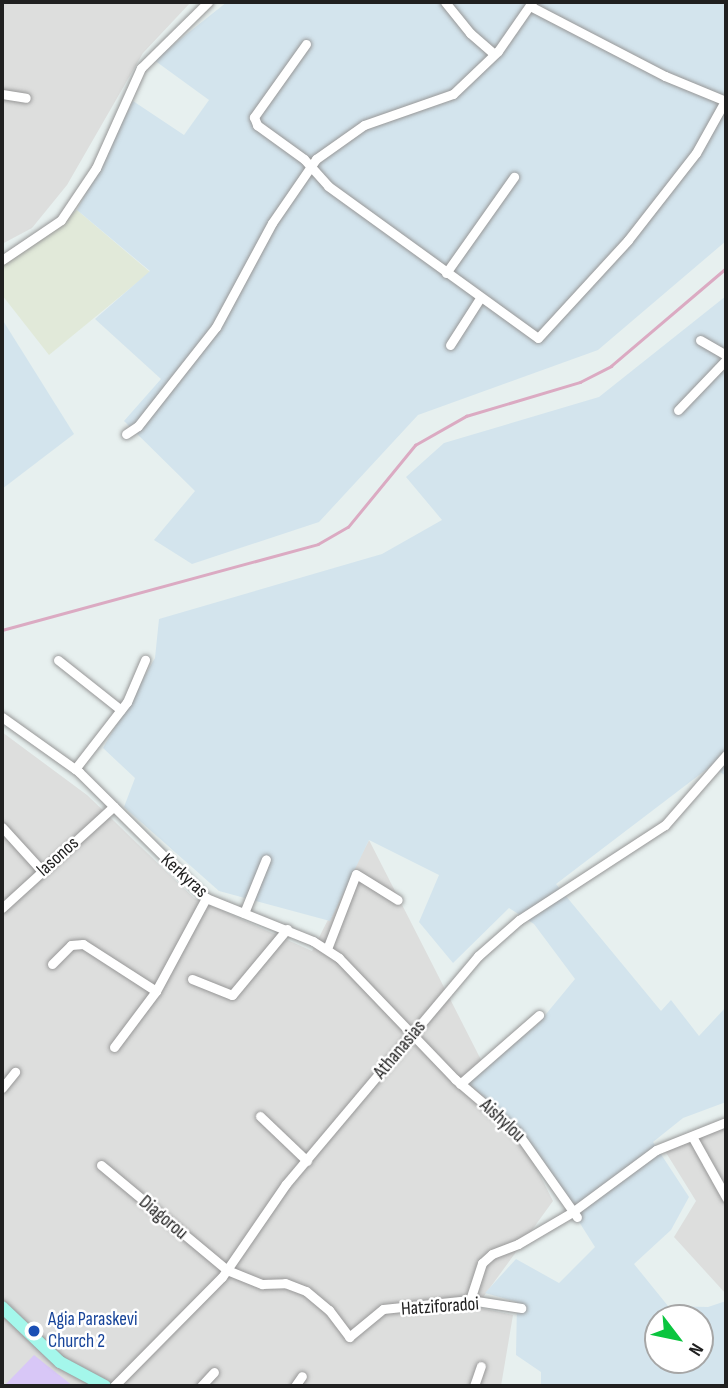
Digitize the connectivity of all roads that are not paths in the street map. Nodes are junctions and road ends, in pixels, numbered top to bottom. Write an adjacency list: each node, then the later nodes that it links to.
1 (208, 2): 11 (street)
2 (445, 2): 5 (street)
3 (531, 4): 5 (street); 8 (street)
4 (306, 44): 9 (street)
5 (494, 54): 9 (street)
6 (2, 94): 7 (street)
7 (26, 98)
8 (726, 101): 13 (street)
9 (310, 166): 12 (street); 18 (street)
10 (514, 177): 12 (street)
11 (2, 260)
12 (446, 273): 13 (street)
13 (480, 298): 15 (street)
14 (699, 340): 16 (street)
15 (450, 345)
16 (726, 357): 17 (street)
17 (678, 410)
18 (126, 433)
19 (58, 660): 21 (street)
20 (145, 660): 21 (street)
21 (121, 710): 24 (street)
22 (2, 717): 24 (street, Kerkyras)
23 (726, 755): 39 (street, Athanasias)
24 (75, 769): 25 (street, Kerkyras)
25 (114, 806): 28 (street, Iasonos); 29 (street, Kerkyras)
26 (2, 827): 28 (street)
27 (266, 859): 32 (street)
28 (42, 871): 31 (street, Iasonos)
29 (206, 898): 32 (street, Kerkyras); 37 (street)
30 (398, 900): 34 (street)
31 (2, 908)
32 (244, 913): 33 (street, Kerkyras)
33 (287, 929): 34 (street, Kerkyras); 36 (street)
34 (327, 949): 39 (street, Kerkyras)
35 (52, 964): 37 (street)
36 (192, 979)
37 (156, 991): 40 (street)
38 (539, 1015): 42 (street)
39 (413, 1035): 42 (street, Aishylou); 47 (street, Athanasias)
40 (114, 1047)
41 (15, 1072): 43 (street)
42 (460, 1084): 50 (street, Aishylou)
43 (2, 1087)
44 (260, 1116): 47 (street)
45 (726, 1122): 46 (street)
46 (693, 1138): 49 (street); 50 (street)
47 (307, 1161): 51 (street, Athanasias)
48 (101, 1165): 51 (street, Diagorou)
49 (726, 1197)
50 (574, 1215): 52 (street)
51 (227, 1270): 52 (street, Hatziforadoi); 59 (street, Athanasias)
52 (470, 1300): 54 (street, Hatziforadoi)
53 (2, 1307): 58 (main road)
54 (521, 1308)
55 (481, 1366): 62 (street)
56 (214, 1373): 60 (street)
57 (302, 1376): 61 (street)
58 (100, 1385)
59 (114, 1386)
60 (201, 1386)
61 (295, 1386)
62 (474, 1386)

